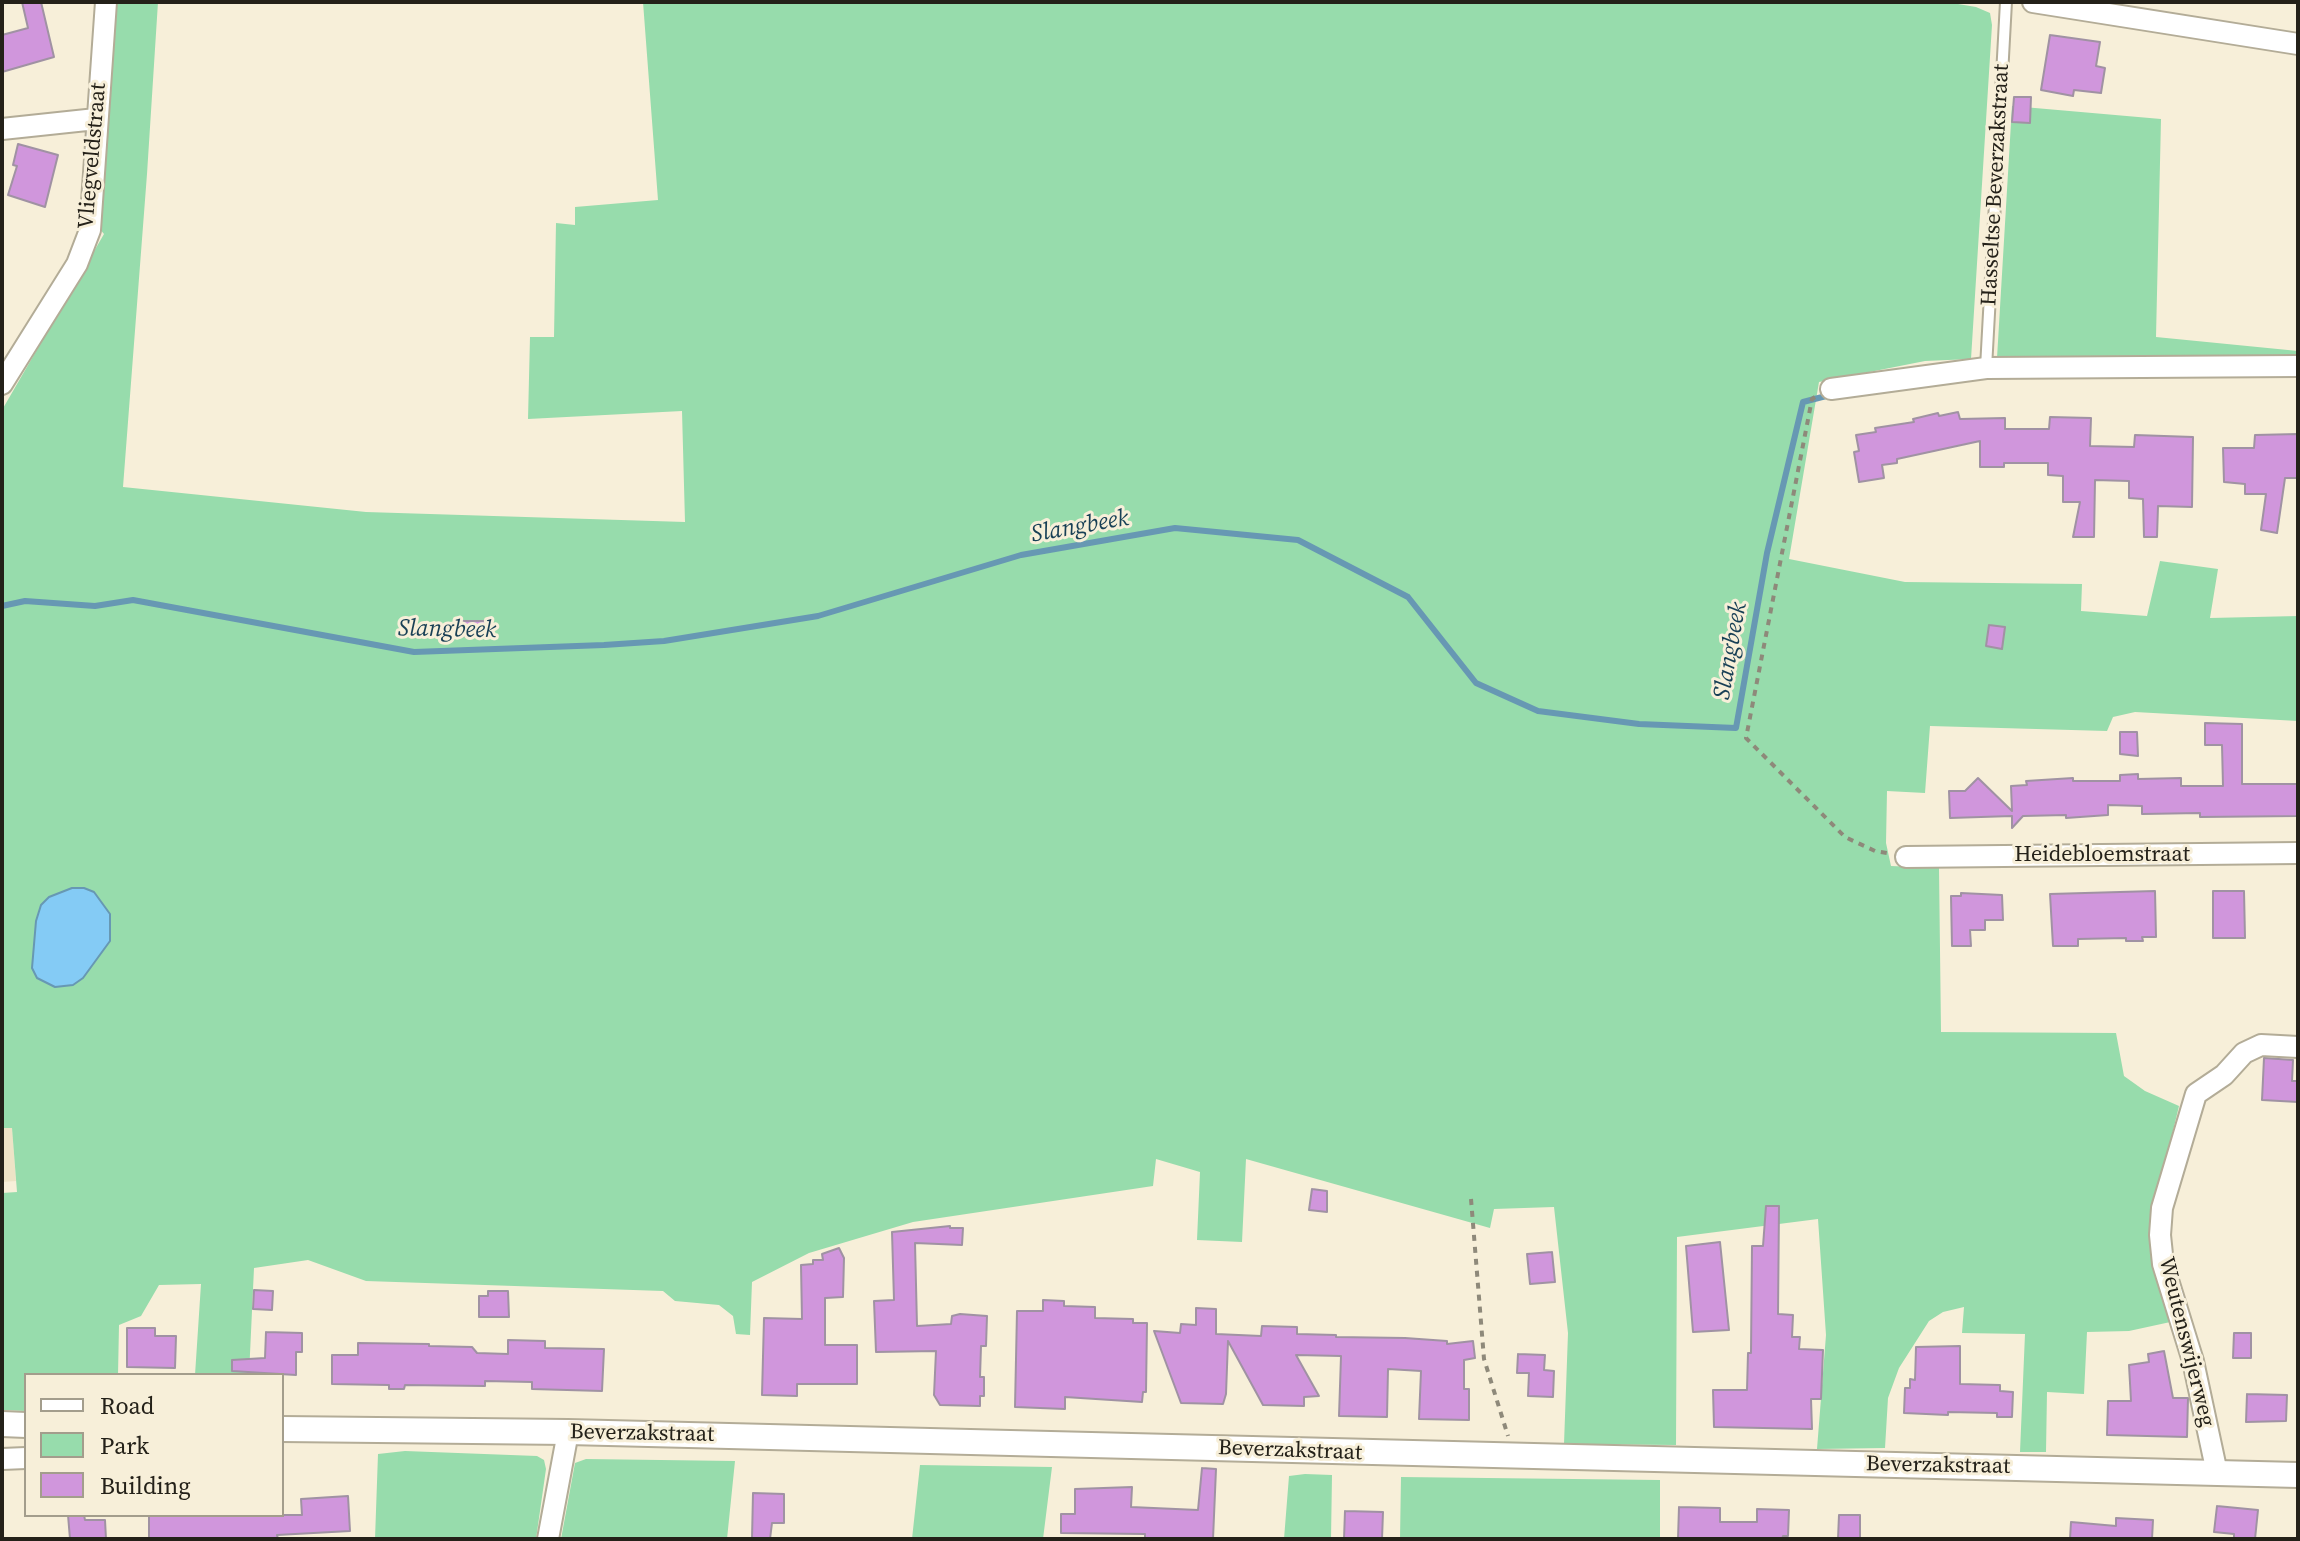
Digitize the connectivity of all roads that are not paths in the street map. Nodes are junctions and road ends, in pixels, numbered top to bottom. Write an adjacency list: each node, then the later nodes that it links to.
1 (106, 2): 5 (street, Vliegveldstraat)
2 (2006, 2): 8 (lane, Hasseltse Beverzakstraat)
3 (2033, 2): 4 (street)
4 (2298, 44)
5 (96, 119): 6 (street); 9 (street, Vliegveldstraat)
6 (2, 129)
7 (2298, 366): 8 (street)
8 (1986, 368): 10 (street)
9 (2, 384)
10 (1831, 389)
11 (2298, 853): 12 (street, Heidebloemstraat)
12 (1906, 857)
13 (2298, 1047): 20 (street, Weutenswijerweg)
14 (2, 1424): 15 (street)
15 (24, 1425)
16 (284, 1429): 17 (street, Beverzakstraat)
17 (568, 1432): 20 (street, Beverzakstraat); 22 (street)
18 (24, 1458): 19 (street)
19 (2, 1459)
20 (2217, 1473): 21 (street, Beverzakstraat)
21 (2298, 1475)
22 (548, 1539)

